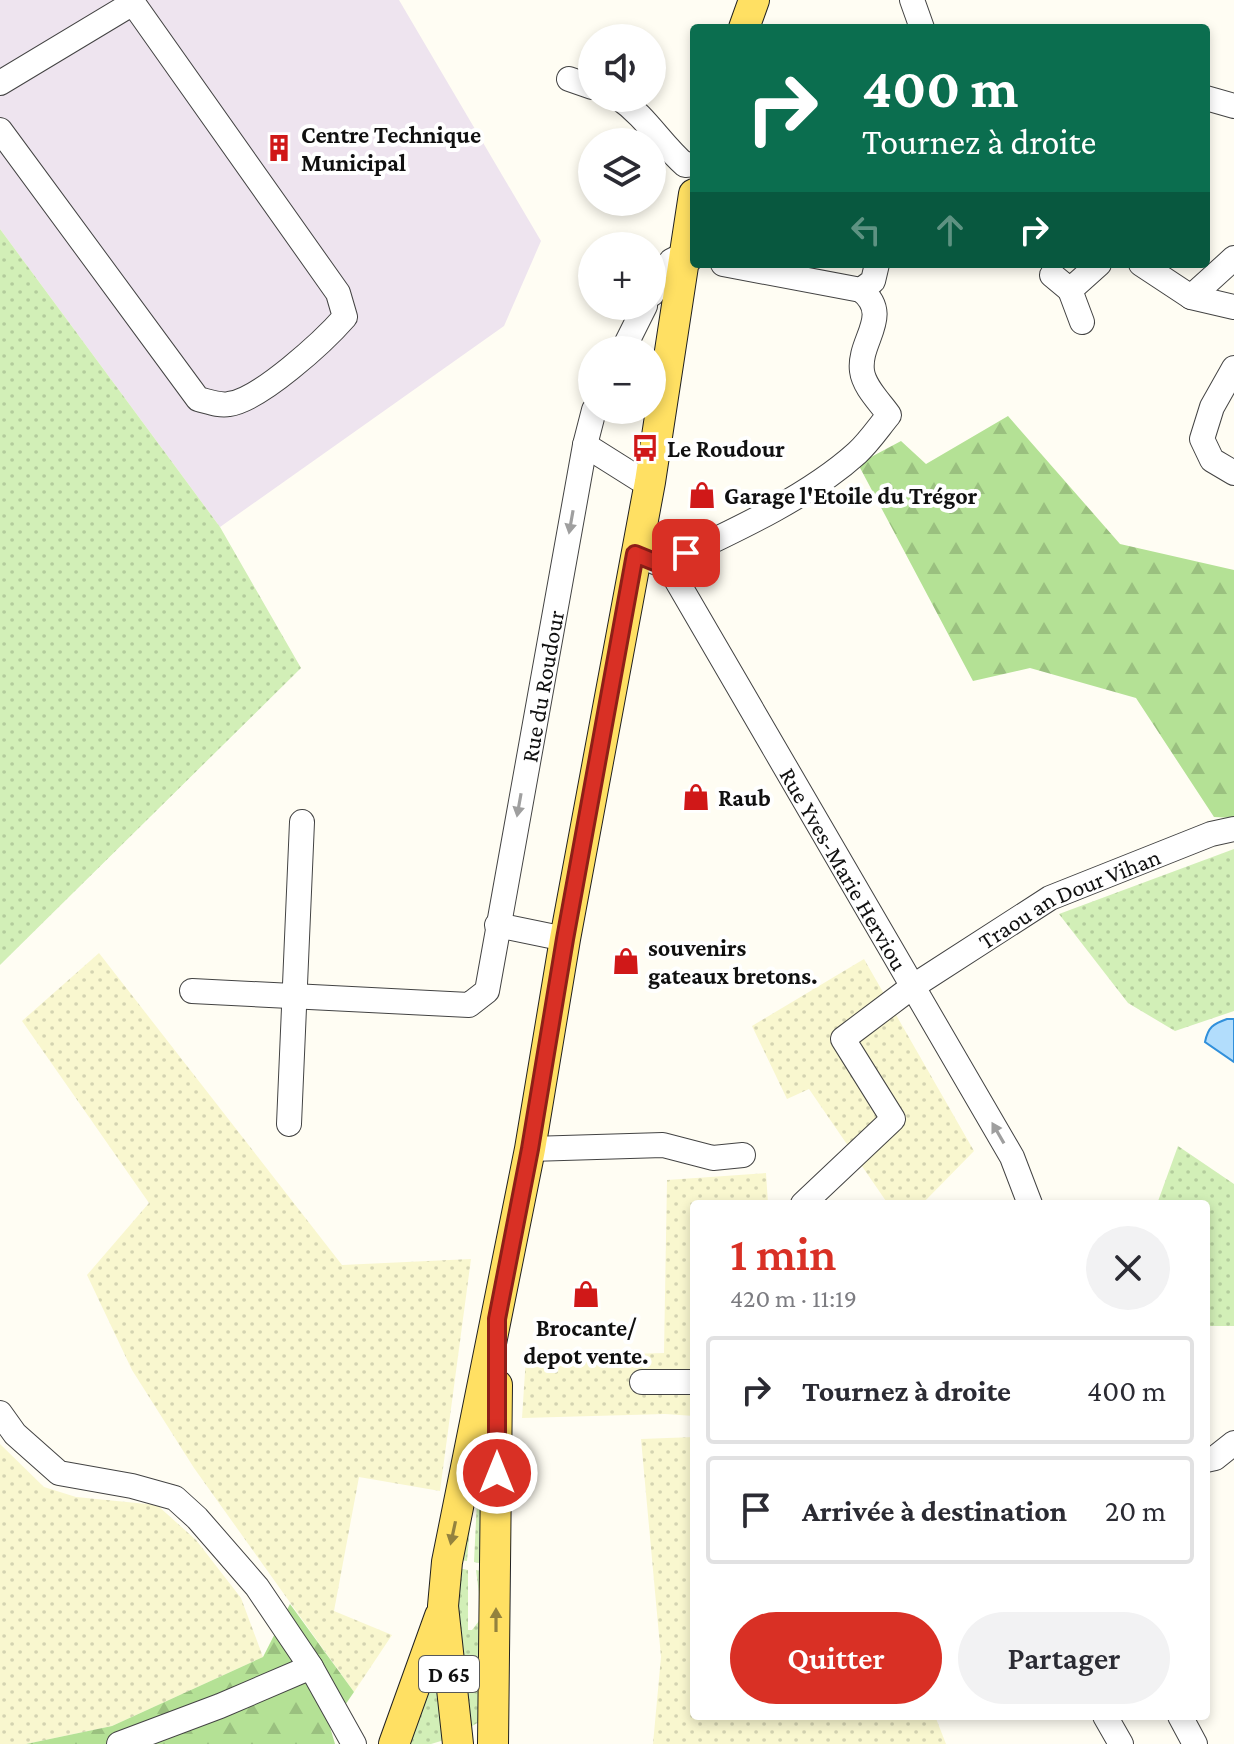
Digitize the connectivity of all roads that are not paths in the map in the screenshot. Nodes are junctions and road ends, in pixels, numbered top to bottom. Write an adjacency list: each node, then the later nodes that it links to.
1 (743, 0): 3 (main road)
2 (754, 0): 4 (main road)
3 (734, 24)
4 (745, 24)
5 (569, 79): 6 (street)
6 (578, 82)
7 (0, 83): 11 (street)
8 (1210, 99): 9 (street)
9 (1234, 106)
10 (638, 112): 12 (street)
11 (0, 130)
12 (690, 164)
13 (689, 257): 19 (street); 28 (main road)
14 (1234, 258): 21 (street)
15 (744, 268): 20 (street)
16 (876, 268): 20 (street)
17 (1091, 268): 23 (street)
18 (1147, 268): 21 (street)
19 (666, 270)
20 (861, 290): 29 (street)
21 (1191, 297): 22 (street)
22 (1234, 307)
23 (1082, 322)
24 (1234, 368): 27 (street)
25 (590, 424): 26 (street, Rue du Roudour)
26 (585, 445): 28 (street); 32 (street, Rue du Roudour, one-way to 32)
27 (1234, 473)
28 (650, 482): 29 (main road)
29 (648, 560): 33 (main road); 34 (street, Rue Yves-Marie Herviou)
30 (302, 822): 36 (street)
31 (1234, 829): 34 (street, Traou an Dour Vihan)
32 (497, 925): 33 (street); 36 (street, Rue du Roudour)
33 (565, 939): 38 (main road)
34 (912, 987): 40 (street, Traou an Dour Vihan); 41 (street, Rue Yves-Marie Herviou, one-way to 34)
35 (192, 991): 36 (street, Rue du Roudour)
36 (296, 995): 37 (street)
37 (289, 1124)
38 (530, 1149): 39 (street); 42 (main road)
39 (743, 1155)
40 (807, 1200)
41 (1028, 1200)
42 (497, 1319): 48 (main road, one-way to 48); 51 (main road, D 65, one-way to 42)
43 (642, 1382): 44 (street)
44 (690, 1382)
45 (0, 1413): 49 (street)
46 (1234, 1443): 47 (street)
47 (1210, 1459)
48 (443, 1606): 50 (main road, D 65); 52 (main road)
49 (311, 1667): 57 (street); 58 (street)
50 (449, 1673): 51 (main road); 52 (main road); 56 (main road, D 65)
51 (496, 1680): 55 (main road, D 65)
52 (417, 1681): 59 (main road)
53 (1107, 1720): 60 (street)
54 (1182, 1720): 61 (street)
55 (494, 1735): 56 (main road)
56 (456, 1743)
57 (119, 1744)
58 (354, 1744)
59 (394, 1744)
60 (1121, 1744)
61 (1195, 1744)

